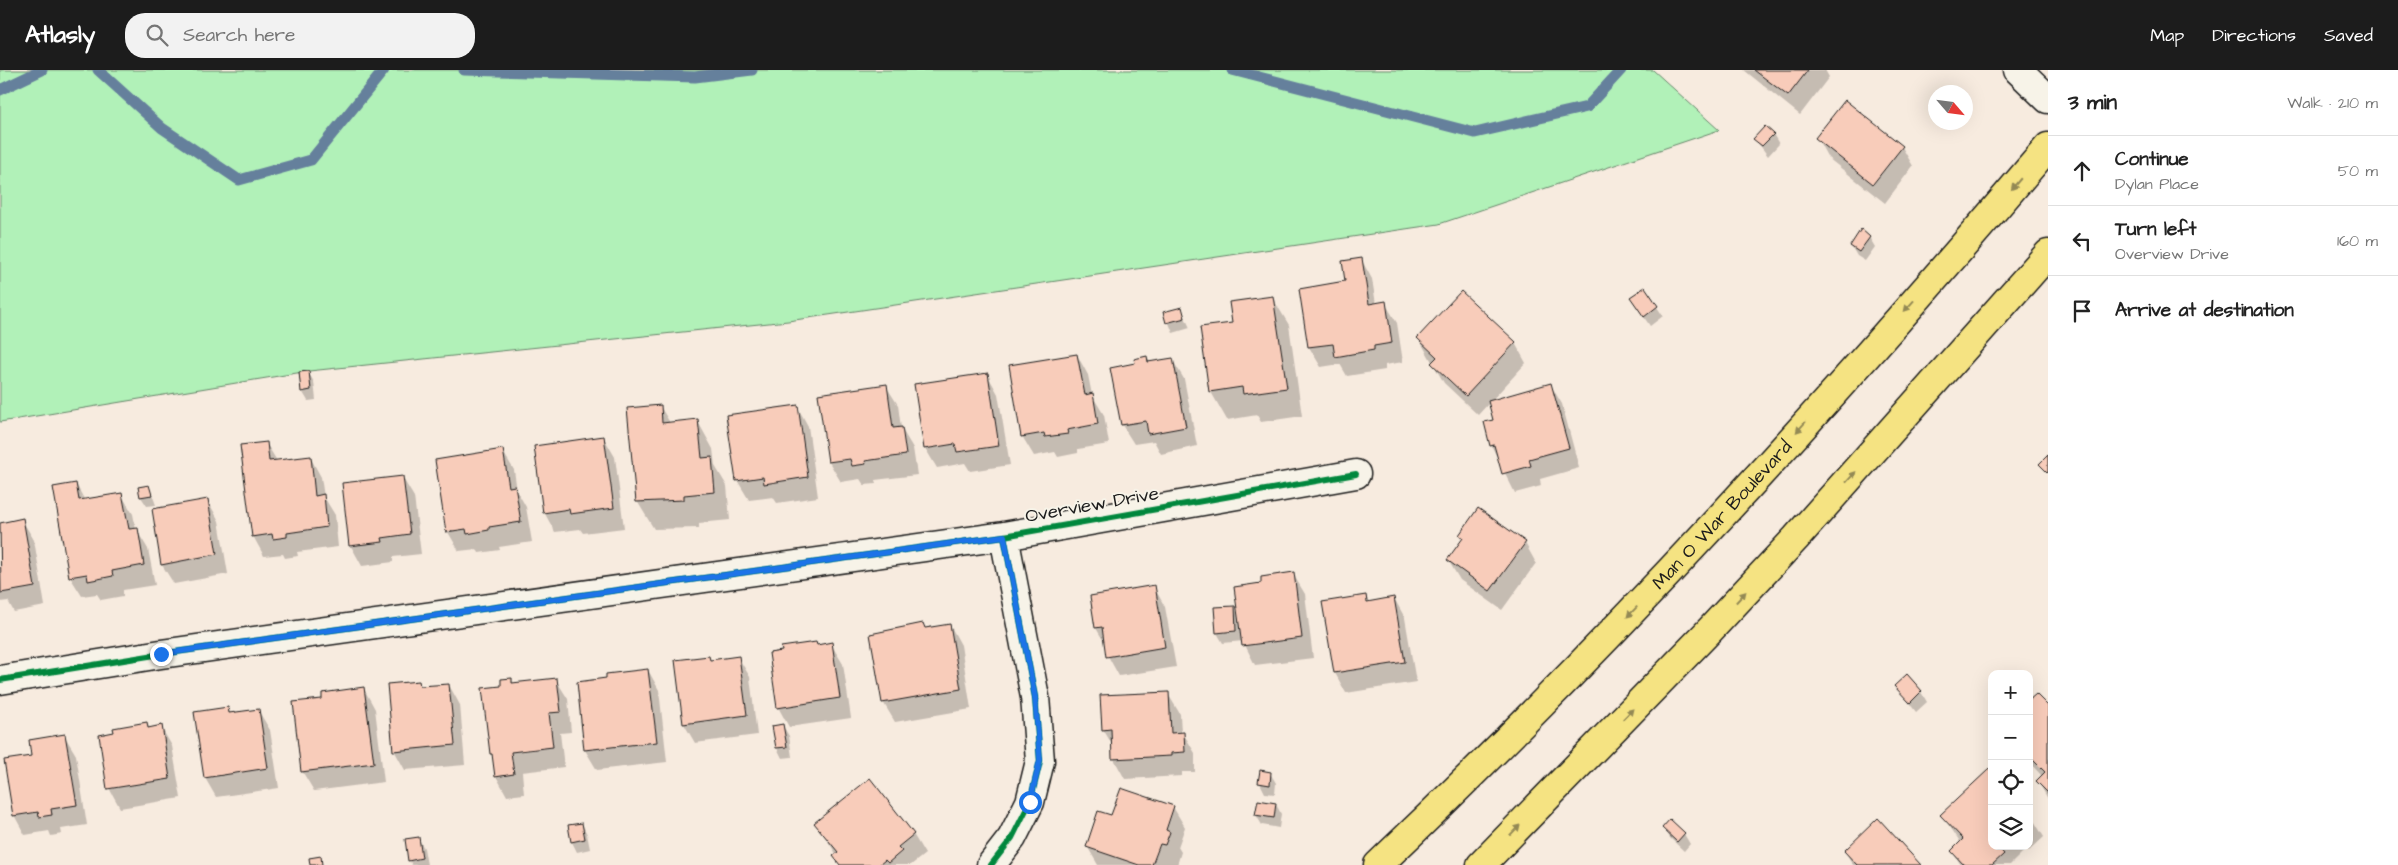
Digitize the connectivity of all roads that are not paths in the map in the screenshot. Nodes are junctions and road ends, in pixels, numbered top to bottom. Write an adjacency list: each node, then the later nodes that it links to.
1 (2018, 70): 2 (street)
2 (2048, 99)
3 (2048, 147): 9 (main road, Man O War Boulevard, one-way to 9)
4 (2048, 254): 10 (main road, one-way to 4)
5 (1356, 474): 6 (street, Overview Drive)
6 (1004, 536): 7 (street, Overview Drive); 8 (street)
7 (0, 680)
8 (991, 865)
9 (1378, 865)
10 (1481, 865)

